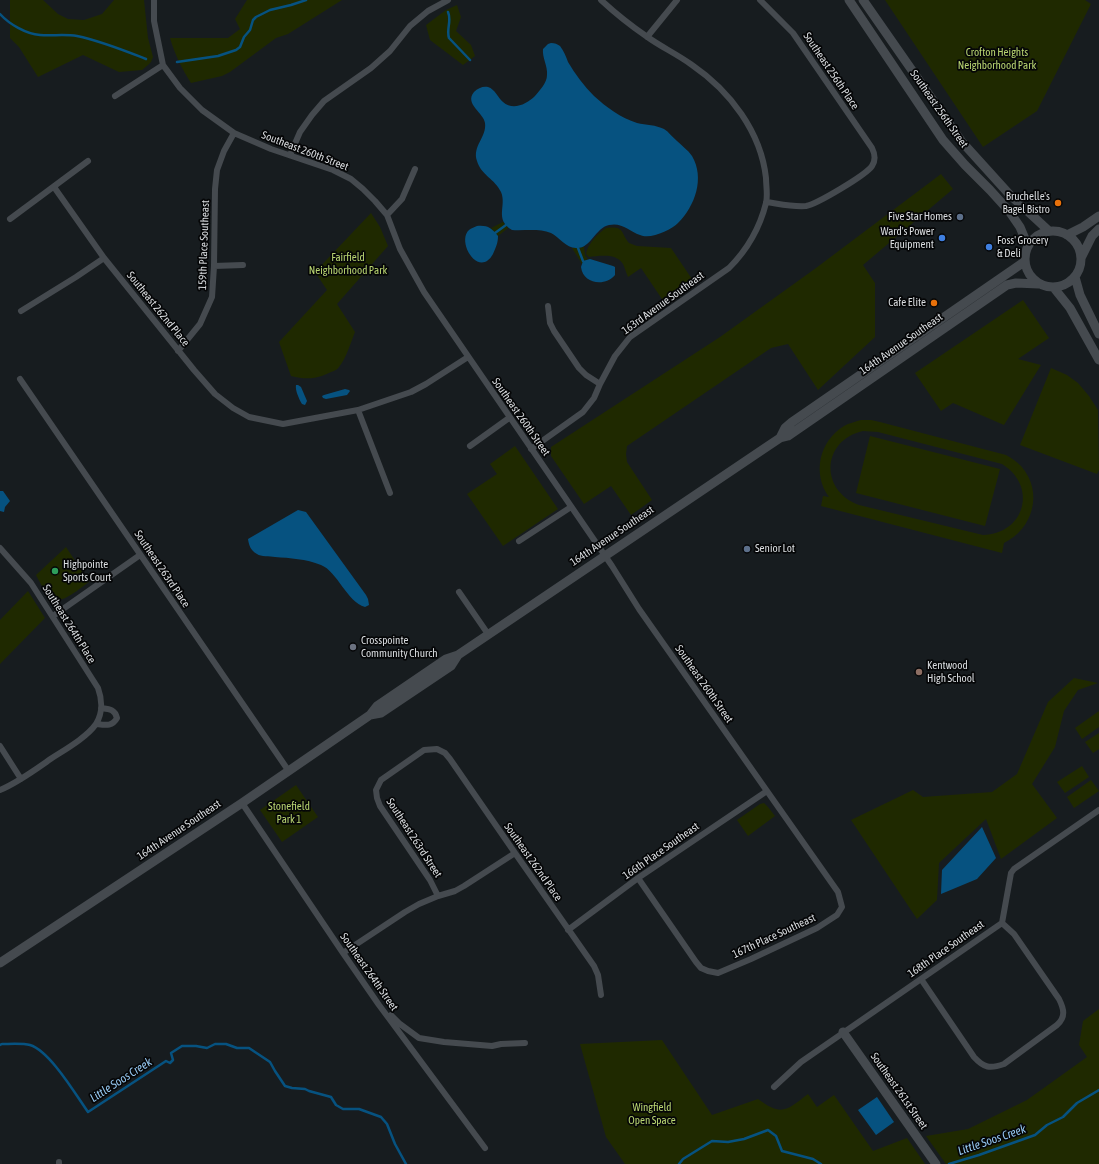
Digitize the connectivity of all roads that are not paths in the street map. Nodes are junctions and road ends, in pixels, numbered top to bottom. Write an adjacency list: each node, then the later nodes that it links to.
1 (154, 0): 9 (street, Southeast 260th Street)
2 (448, 0): 12 (street)
3 (601, 0): 8 (street)
4 (677, 0): 8 (street)
5 (760, 0): 16 (street, Southeast 256th Place)
6 (849, 0): 23 (street, Southeast 256th Street)
7 (863, 0): 21 (street, Southeast 256th Street)
8 (647, 37): 16 (street)
9 (163, 65): 10 (street); 11 (street, Southeast 260th Street)
10 (114, 96)
11 (234, 133): 12 (street, Southeast 260th Street); 28 (street, 159th Place Southeast)
12 (290, 155): 17 (street, Southeast 260th Street)
13 (88, 161): 15 (street)
14 (415, 169): 17 (street)
15 (54, 187): 19 (street); 24 (street, Southeast 262nd Place)
16 (766, 202): 39 (street, 163rd Avenue Southeast)
17 (387, 216): 36 (street, Southeast 260th Street)
18 (1099, 216): 22 (street)
19 (10, 219)
20 (1099, 229): 25 (street)
21 (1049, 231): 22 (street); 23 (street)
22 (1068, 235): 25 (street)
23 (1028, 246): 26 (street)
24 (104, 258): 33 (street); 35 (street, Southeast 262nd Place)
25 (1081, 258): 29 (street)
26 (1024, 262): 30 (street); 42 (street, 164th Avenue Southeast)
27 (243, 265): 28 (street)
28 (214, 266): 35 (street, 159th Place Southeast)
29 (1075, 277): 31 (street); 34 (street)
30 (1039, 284): 31 (street); 42 (street, 164th Avenue Southeast)
31 (1054, 288): 37 (street)
32 (548, 306): 39 (street)
33 (21, 311)
34 (1099, 334)
35 (178, 351): 40 (street, Southeast 262nd Place)
36 (468, 357): 40 (street, Southeast 262nd Place); 41 (street, Southeast 260th Street)
37 (1099, 360)
38 (20, 379): 49 (street, Southeast 263rd Place)
39 (600, 384): 44 (street, 163rd Avenue Southeast)
40 (358, 410): 45 (street)
41 (509, 418): 43 (street); 44 (street, Southeast 260th Street)
42 (780, 438): 50 (street, 164th Avenue Southeast)
43 (470, 446)
44 (532, 449): 46 (street, Southeast 260th Street)
45 (390, 493)
46 (571, 507): 47 (street); 50 (street, Southeast 260th Street)
47 (519, 541)
48 (1, 552): 52 (street, Southeast 264th Place)
49 (140, 555): 52 (street); 58 (street, Southeast 263rd Place)
50 (604, 556): 53 (street, 164th Avenue Southeast); 61 (street, Southeast 260th Street)
51 (459, 592): 53 (street)
52 (52, 616): 54 (street, Southeast 264th Place)
53 (488, 634): 58 (street, 164th Avenue Southeast)
54 (101, 708): 55 (street, Southeast 264th Place); 55 (street)
55 (97, 722): 59 (street)
56 (0, 746): 59 (street)
57 (437, 749): 64 (street, Southeast 262nd Place); 66 (street, Southeast 263rd Street)
58 (288, 770): 62 (street, 164th Avenue Southeast)
59 (21, 779): 60 (street)
60 (0, 790)
61 (767, 790): 65 (street, 166th Place Southeast); 67 (street, Southeast 260th Street)
62 (242, 803): 70 (street, Southeast 264th Street); 71 (street, 164th Avenue Southeast)
63 (1099, 810): 68 (street, 168th Place Southeast)
64 (515, 853): 66 (street); 69 (street, Southeast 262nd Place)
65 (638, 878): 67 (street, 167th Place Southeast); 69 (street, 166th Place Southeast)
66 (438, 896): 70 (street)
67 (842, 907)
68 (1002, 923): 72 (street, 168th Place Southeast); 72 (street)
69 (568, 930): 73 (street, Southeast 262nd Place)
70 (343, 953): 74 (street, Southeast 264th Street)
71 (0, 963)
72 (921, 979): 75 (street, 168th Place Southeast)
73 (601, 995)
74 (379, 1005): 76 (street); 78 (street, Southeast 264th Street)
75 (843, 1032): 77 (street, 168th Place Southeast); 79 (street, Southeast 261st Street)
76 (526, 1043)
77 (774, 1087)
78 (485, 1148)
79 (936, 1164)

